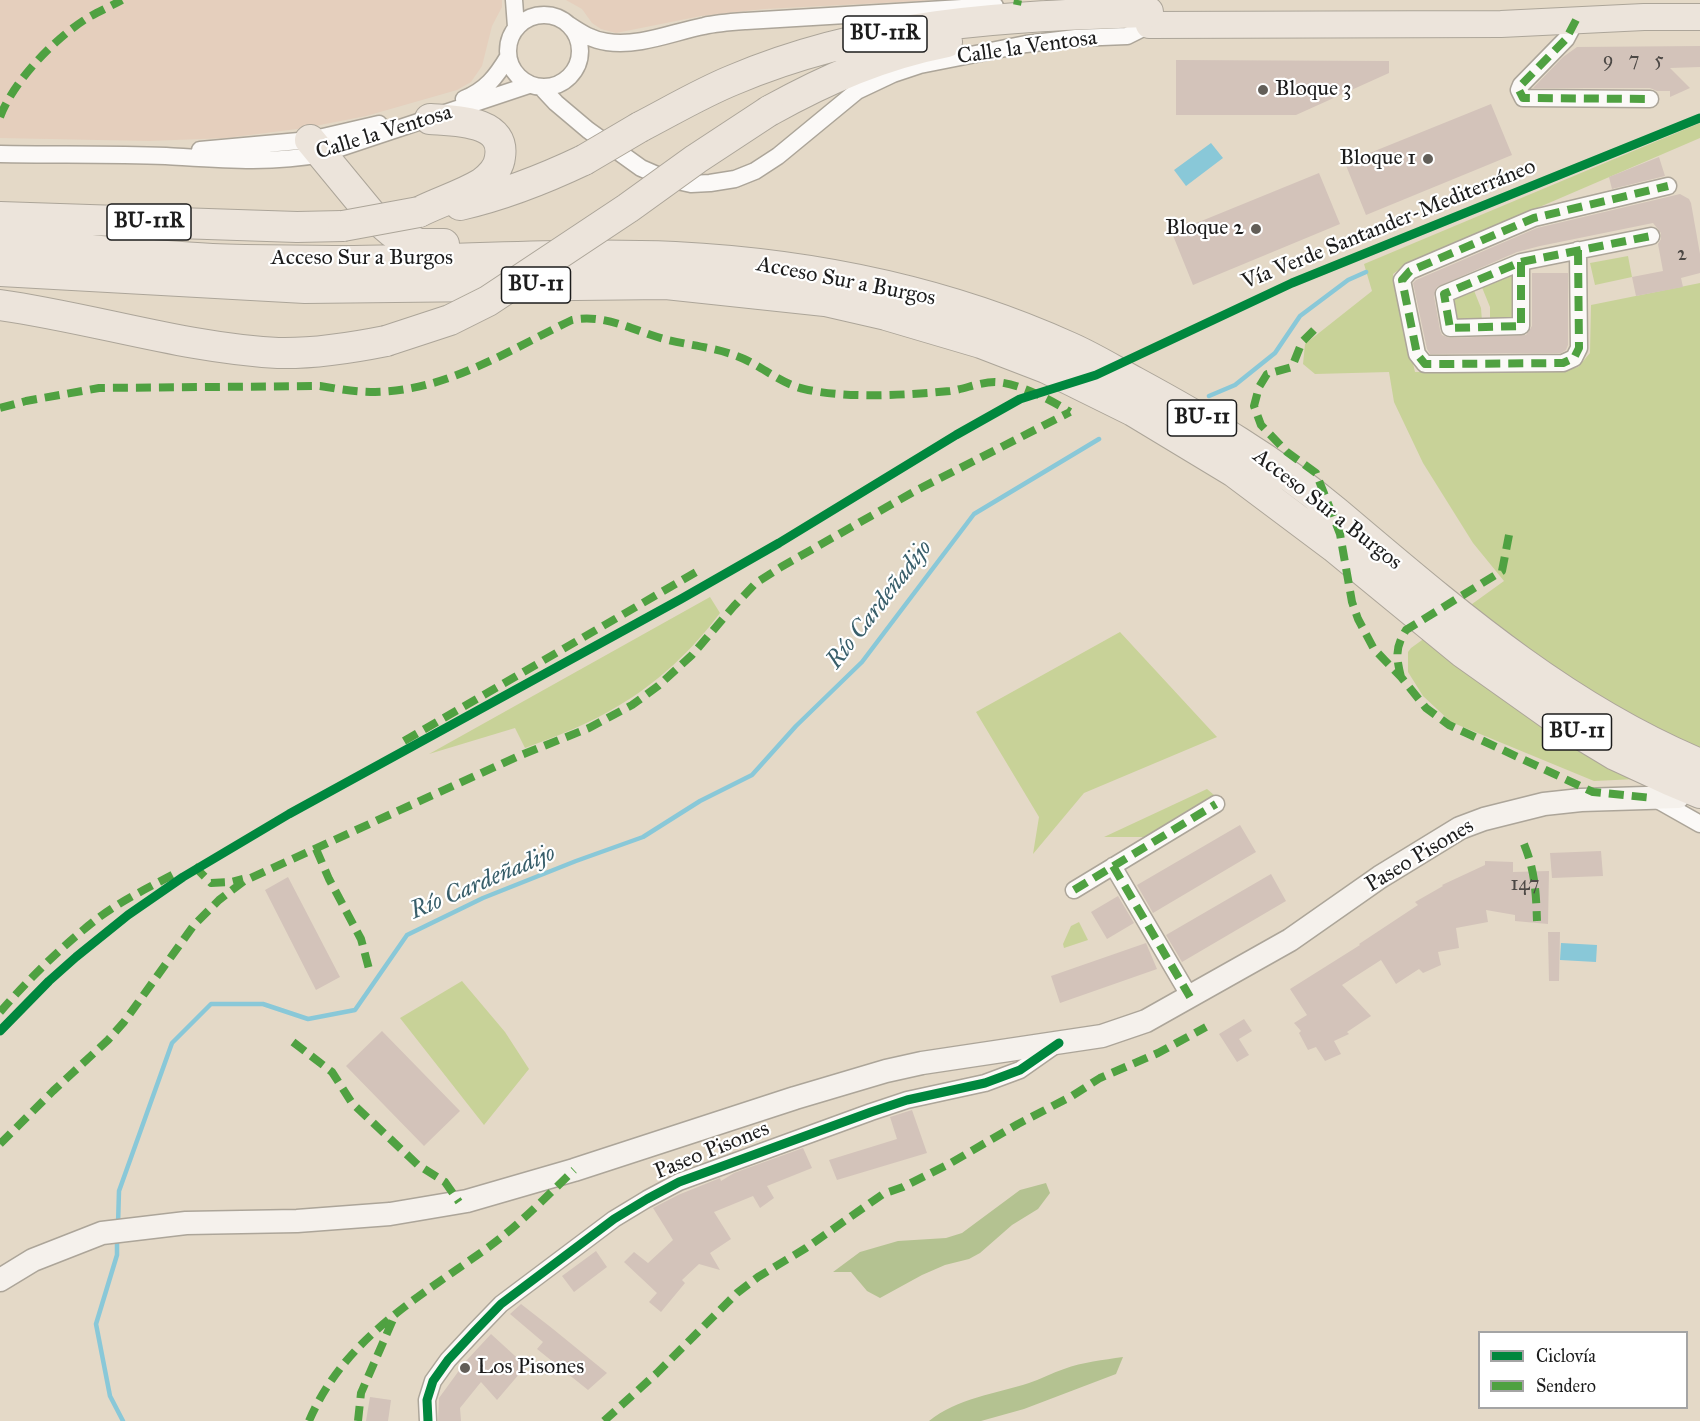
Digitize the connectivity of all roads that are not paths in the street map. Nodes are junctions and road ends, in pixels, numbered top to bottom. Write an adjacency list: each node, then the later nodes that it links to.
1 (514, 0): 9 (street)
2 (524, 0): 3 (street)
3 (544, 15): 8 (street); 9 (street)
4 (1644, 16): 5 (main road, Calle la Ventosa); 6 (main road, Calle la Ventosa); 7 (main road, Calle la Ventosa)
5 (1700, 17)
6 (1148, 18): 7 (main road, Calle la Ventosa); 8 (street, Calle la Ventosa); 11 (street, Calle la Ventosa); 17 (highway, BU-11R, bridge); 25 (highway, BU-11R, bridge)
7 (1576, 20): 12 (street)
8 (569, 25): 11 (street)
9 (516, 27): 10 (street)
10 (508, 57): 11 (street); 13 (street, Calle la Ventosa)
11 (536, 86): 13 (street, Calle la Ventosa)
12 (1650, 99)
13 (446, 114): 14 (street, Calle la Ventosa); 14 (street, Calle la Ventosa); 17 (highway)
14 (316, 147): 15 (street, Calle la Ventosa); 24 (highway)
15 (0, 154)
16 (1668, 186): 21 (street)
17 (419, 212): 18 (highway, BU-11R, bridge)
18 (0, 217)
19 (1651, 236): 21 (street)
20 (0, 243): 24 (highway, Acceso Sur a Burgos / BU-11)
21 (1578, 250): 22 (street)
22 (1521, 262): 22 (street)
23 (0, 271): 24 (highway, Acceso Sur a Burgos / BU-11)
24 (828, 281): 26 (highway, Acceso Sur a Burgos / BU-11); 27 (highway, Acceso Sur a Burgos / BU-11)
25 (0, 305)
26 (1700, 764)
27 (1675, 792): 29 (street); 32 (main road, Paseo Pisones)
28 (1216, 804): 30 (street)
29 (1700, 824)
30 (1113, 866): 31 (street); 32 (street)
31 (1074, 890)
32 (1190, 997): 33 (main road, Paseo Pisones)
33 (1059, 1043): 34 (main road, Paseo Pisones); 35 (street, Paseo Pisones)
34 (0, 1280)
35 (428, 1421)

